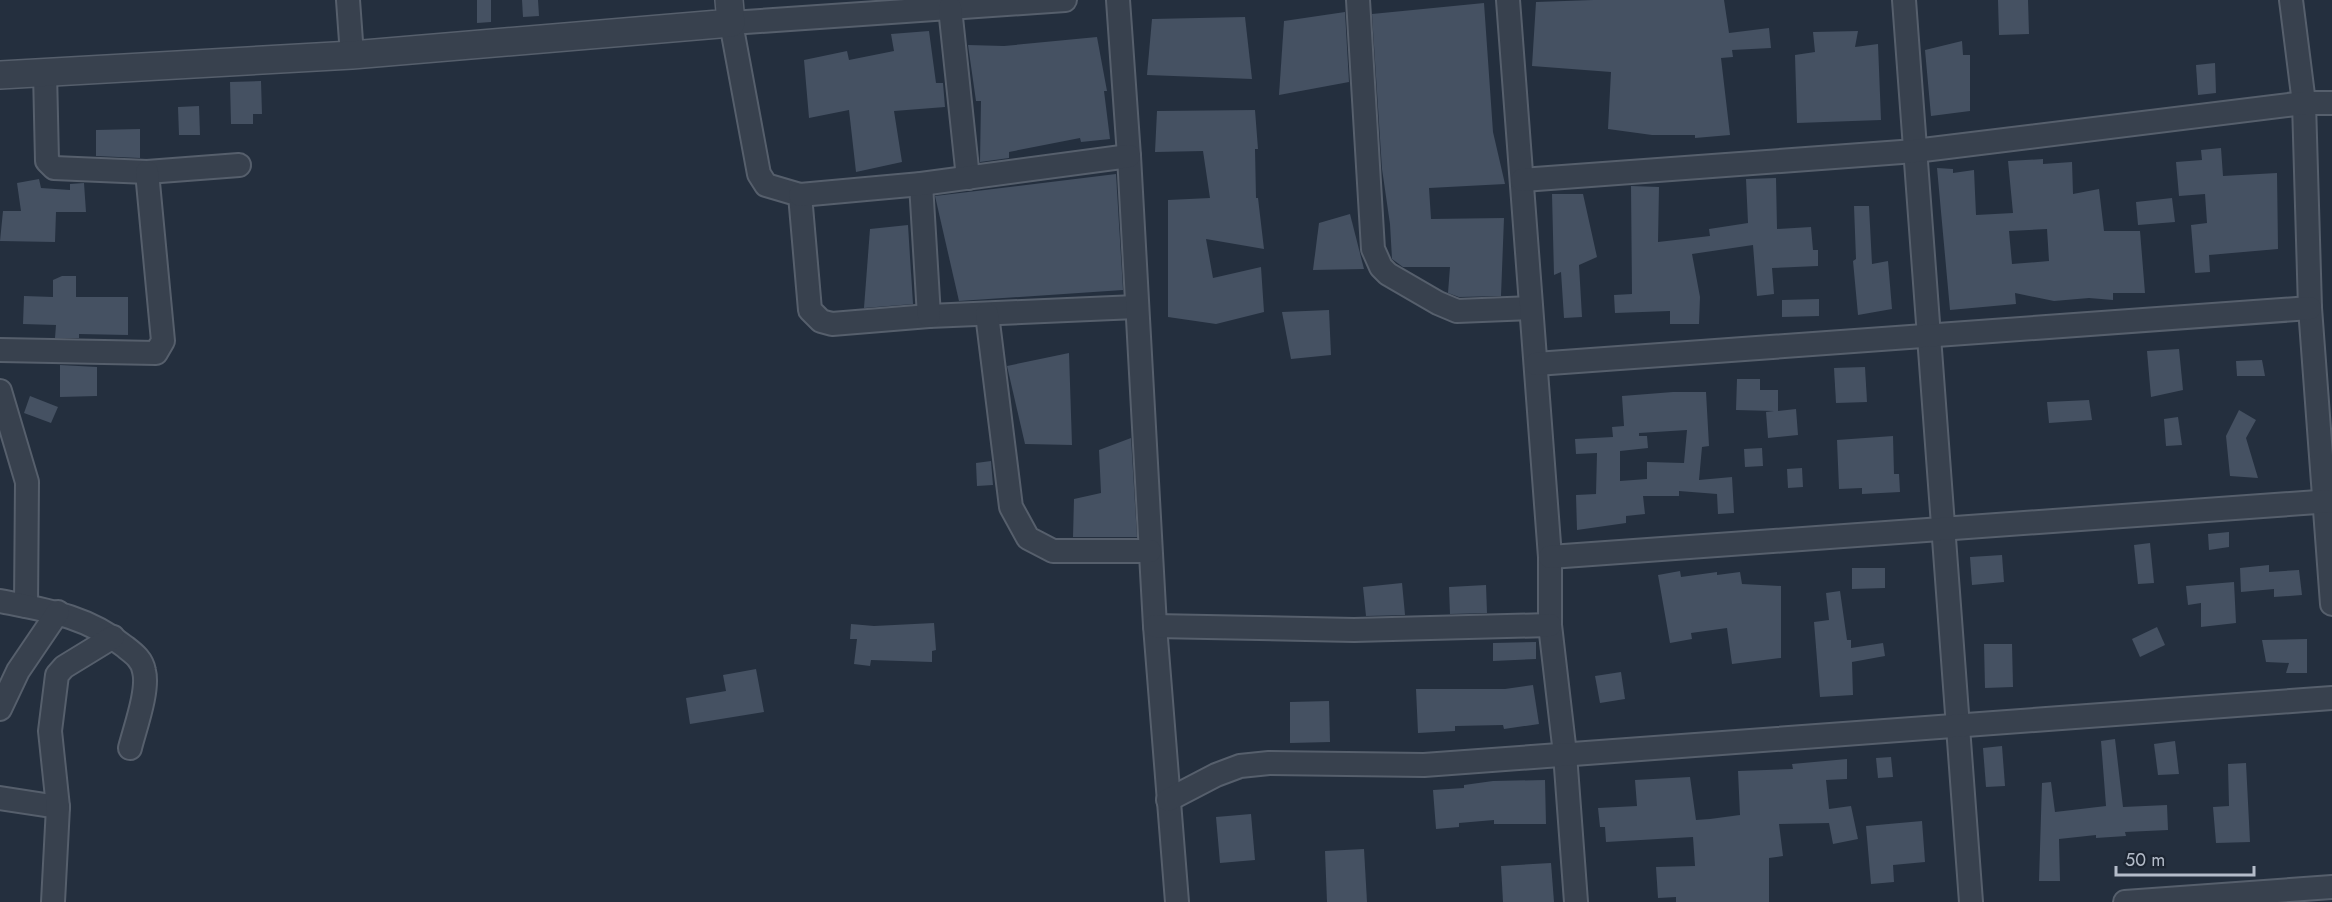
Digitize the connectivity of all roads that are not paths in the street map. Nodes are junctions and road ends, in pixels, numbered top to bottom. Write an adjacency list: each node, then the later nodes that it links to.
1 (348, 0): 10 (street)
2 (1065, 0): 8 (street)
3 (1118, 0): 16 (street)
4 (1358, 0): 24 (street)
5 (1508, 0): 20 (street)
6 (1904, 0): 15 (street)
7 (2291, 0): 13 (street)
8 (950, 8): 9 (street); 19 (street)
9 (730, 12): 10 (street); 22 (street)
10 (352, 54): 11 (street)
11 (45, 72): 12 (street); 18 (street)
12 (0, 75)
13 (2304, 103): 14 (street); 15 (street); 25 (street)
14 (2332, 103)
15 (1915, 151): 20 (street); 28 (street)
16 (1129, 156): 19 (street); 23 (street)
17 (239, 165): 18 (street)
18 (147, 172): 29 (street)
19 (968, 177): 21 (street)
20 (1522, 180): 24 (street)
21 (921, 184): 22 (street); 27 (street)
22 (801, 195): 27 (street)
23 (1136, 307): 26 (street); 34 (street)
24 (1531, 308): 30 (street)
25 (2310, 308): 28 (street); 32 (street)
26 (987, 314): 27 (street); 34 (street)
27 (929, 316)
28 (1929, 336): 30 (street); 33 (street)
29 (0, 350)
30 (1536, 364): 35 (street)
31 (0, 391): 38 (street)
32 (2328, 502): 33 (street); 37 (street)
33 (1944, 529): 35 (street); 46 (street)
34 (1150, 551): 41 (street)
35 (1550, 557): 40 (street)
36 (0, 601): 38 (street)
37 (2332, 604)
38 (26, 606): 39 (street)
39 (58, 612): 42 (street); 43 (street)
40 (1550, 625): 41 (street); 48 (street)
41 (1155, 626): 50 (street)
42 (113, 637): 47 (street); 51 (street)
43 (9, 668): 45 (street)
44 (2332, 699): 46 (street)
45 (0, 709)
46 (1958, 726): 48 (street); 56 (street)
47 (130, 748)
48 (1565, 754): 50 (street); 55 (street)
49 (0, 798): 51 (street)
50 (1168, 800): 54 (street)
51 (58, 807): 53 (street)
52 (2332, 887): 57 (street)
53 (53, 902)
54 (1177, 902)
55 (1576, 902)
56 (1971, 902)
57 (2125, 902)

